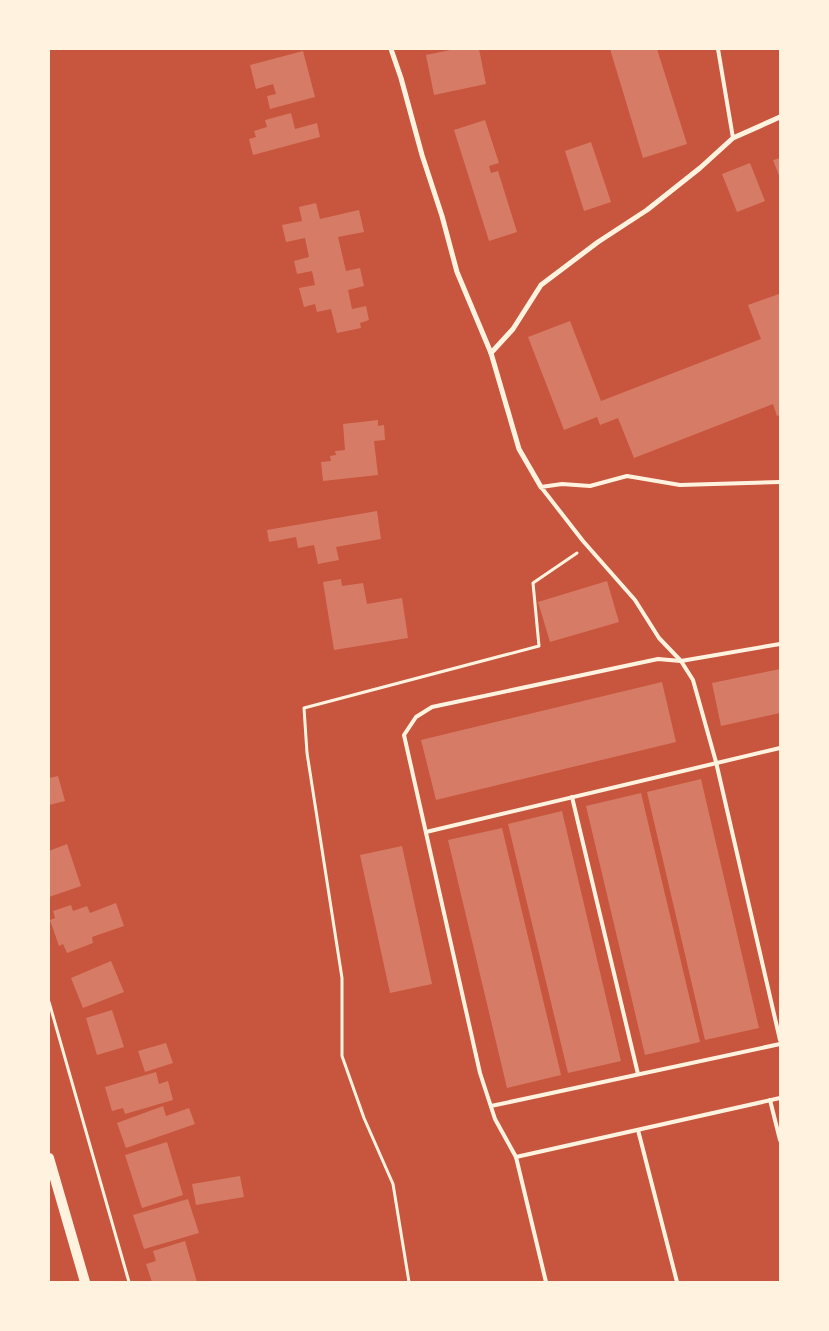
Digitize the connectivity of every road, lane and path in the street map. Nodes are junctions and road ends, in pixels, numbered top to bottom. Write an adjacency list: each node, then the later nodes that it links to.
1 (391, 49): 5 (street)
2 (718, 49): 4 (lane)
3 (780, 117): 4 (street)
4 (734, 138): 5 (street)
5 (491, 353): 7 (street)
6 (780, 482): 7 (lane)
7 (541, 488): 8 (lane)
8 (588, 546): 10 (lane); 28 (path)
9 (780, 644): 10 (lane)
10 (681, 661): 12 (lane); 14 (lane)
11 (780, 748): 12 (lane)
12 (716, 762): 13 (lane); 16 (lane)
13 (572, 797): 14 (lane); 18 (lane)
14 (426, 832): 21 (lane)
15 (49, 1002): 27 (path)
16 (780, 1040)
17 (780, 1044): 18 (lane)
18 (638, 1074): 21 (lane)
19 (780, 1098): 20 (lane)
20 (770, 1100): 22 (lane); 23 (lane)
21 (491, 1106): 24 (lane)
22 (638, 1130): 24 (lane); 30 (lane)
23 (780, 1140)
24 (516, 1157): 29 (lane)
25 (49, 1158): 26 (main road)
26 (85, 1282)
27 (129, 1282)
28 (408, 1282)
29 (546, 1282)
30 (677, 1282)

